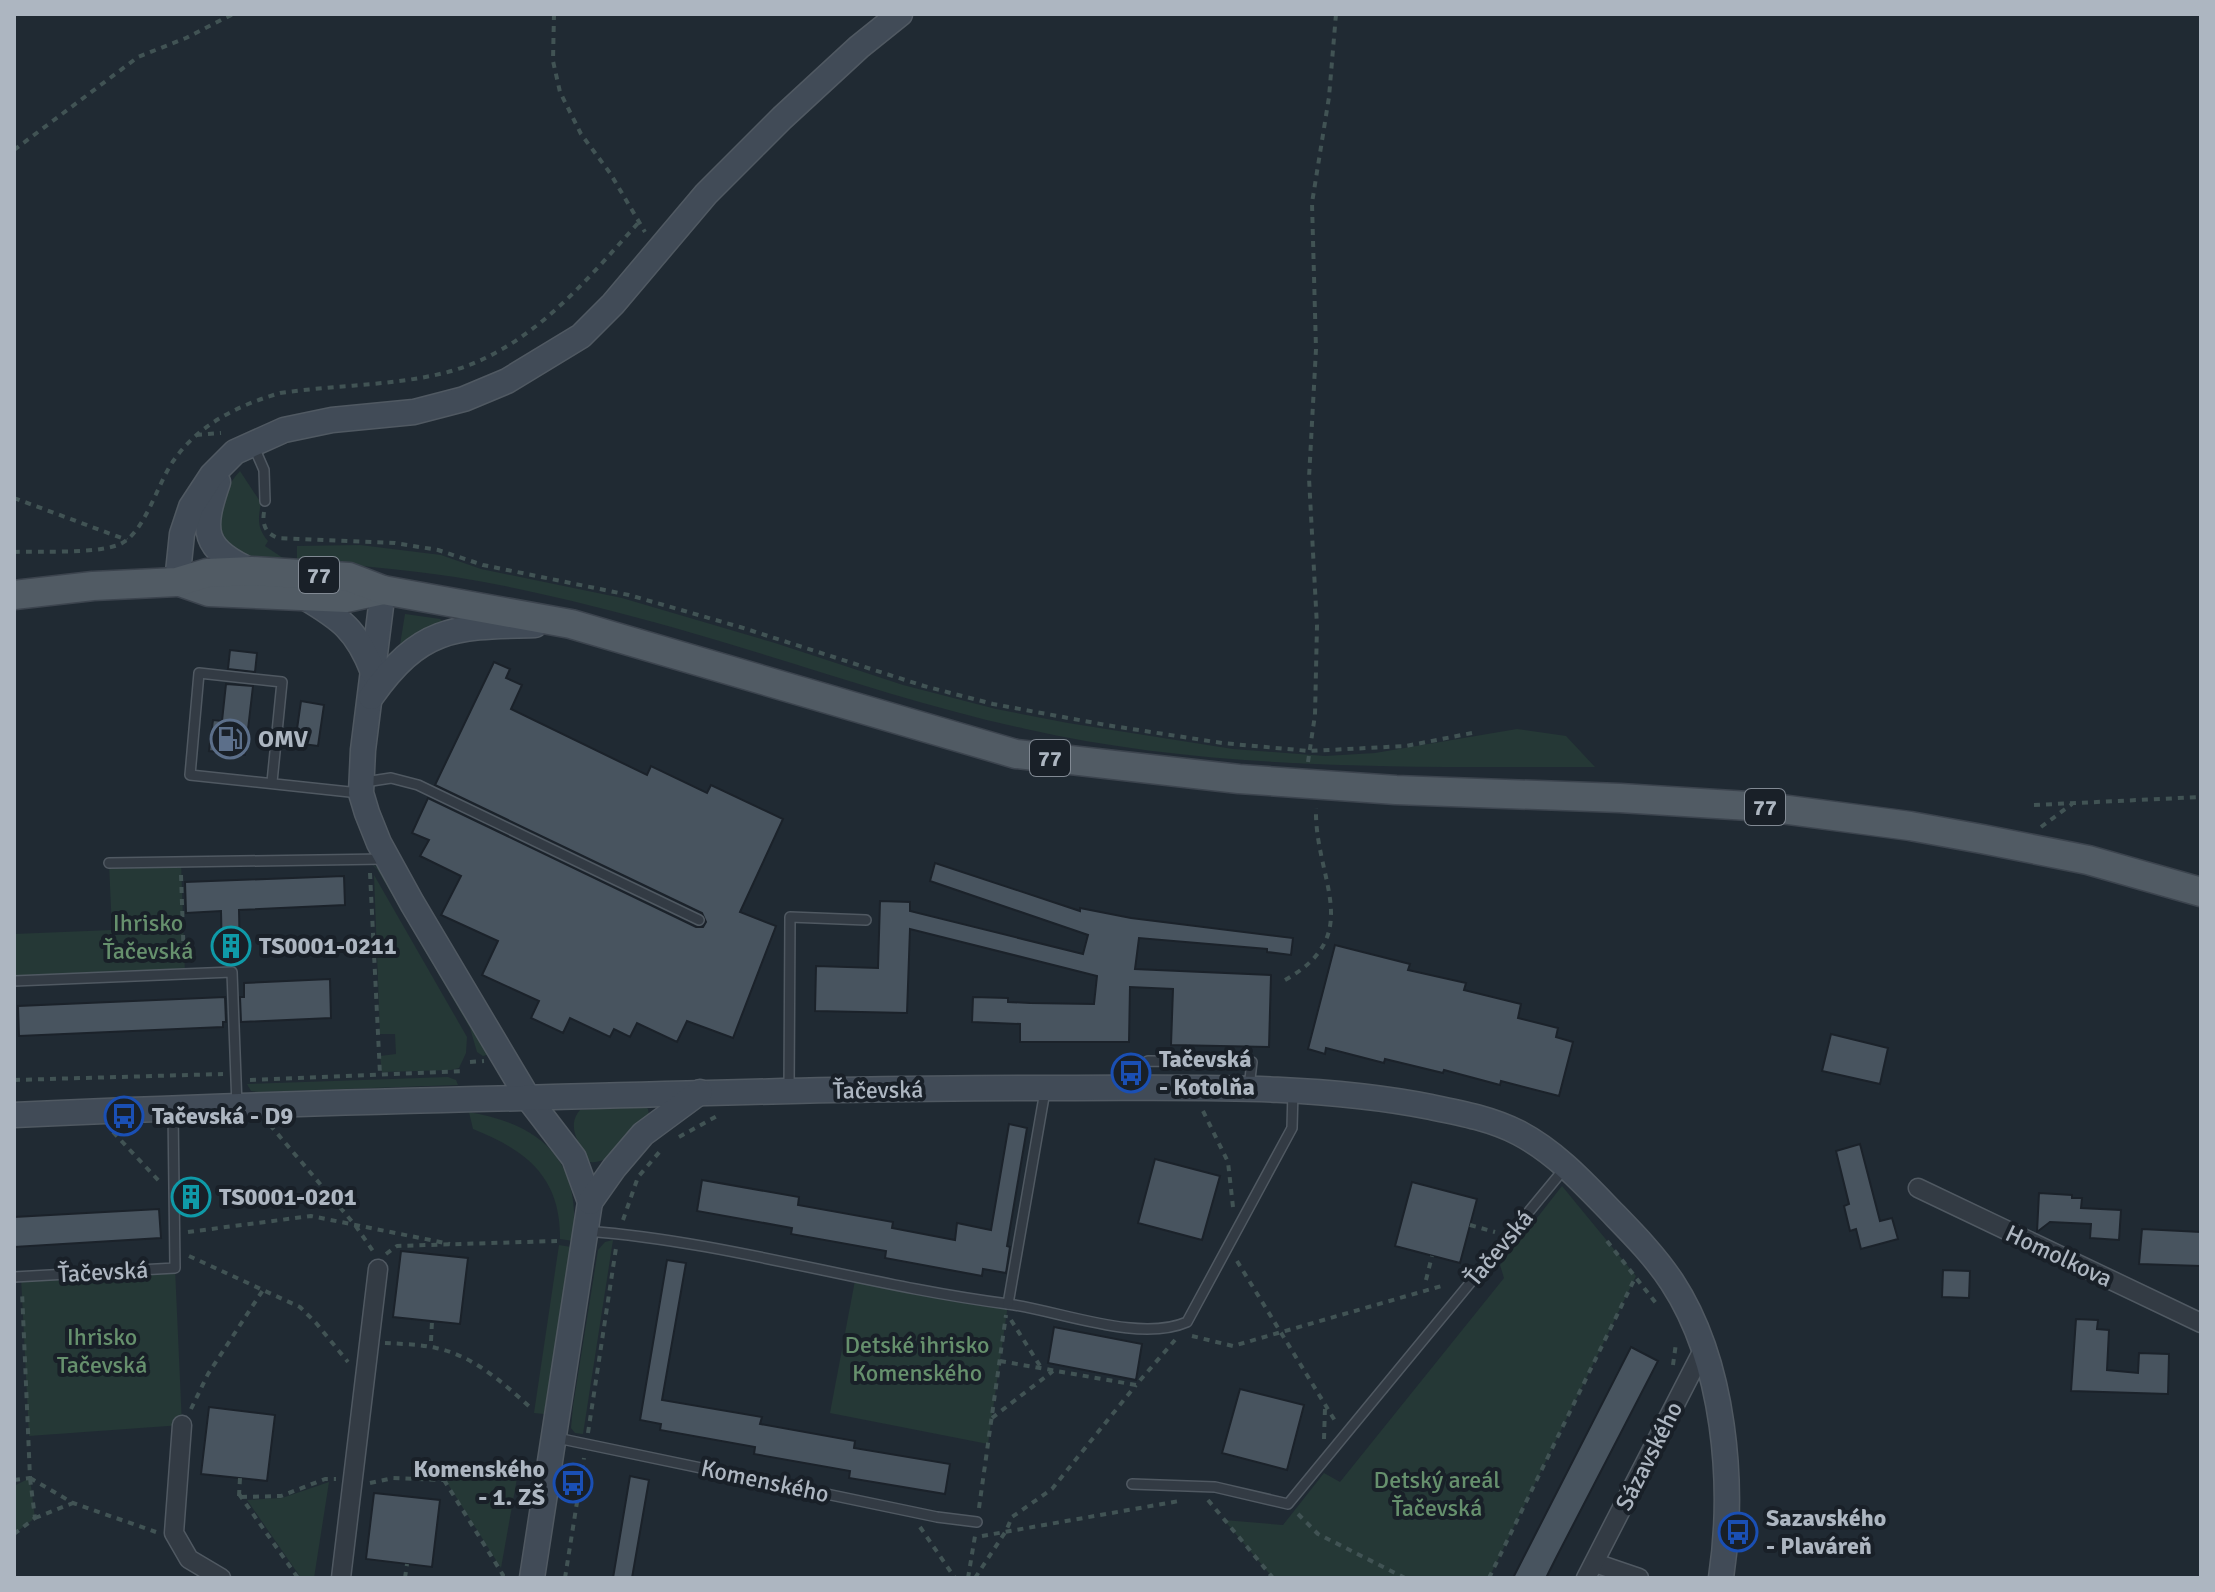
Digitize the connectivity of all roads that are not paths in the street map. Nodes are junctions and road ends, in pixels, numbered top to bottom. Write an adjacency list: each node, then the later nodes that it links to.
1 (900, 14): 2 (street)
2 (252, 443): 3 (street); 4 (lane)
3 (226, 459): 5 (street); 6 (street)
4 (265, 501)
5 (252, 571): 6 (main road, 77); 7 (main road, 77)
6 (177, 582): 8 (main road, 77); 9 (main road, 77)
7 (383, 590): 9 (main road, 77); 10 (main road, 77); 11 (street)
8 (14, 595)
9 (304, 597): 11 (street)
10 (571, 624): 12 (street); 17 (main road, 77)
11 (373, 674): 12 (street)
12 (370, 699): 14 (street)
13 (272, 782): 13 (lane); 14 (lane)
14 (361, 788): 16 (street); 18 (lane)
15 (109, 863): 16 (lane)
16 (378, 863): 25 (street)
17 (2201, 892)
18 (699, 920)
19 (866, 920): 22 (lane)
20 (14, 981): 26 (lane)
21 (1045, 1088): 22 (street, Ťačevská); 23 (street, Ťačevská); 35 (lane)
22 (789, 1091): 24 (street, Ťačevská)
23 (1293, 1091): 29 (street, Ťačevská); 35 (lane)
24 (700, 1092): 25 (street, Ťačevská); 31 (street)
25 (528, 1098): 26 (street, Ťačevská); 31 (street)
26 (248, 1105): 27 (street, Ťačevská)
27 (173, 1108): 28 (street, Ťačevská); 34 (lane, Ťačevská)
28 (14, 1115)
29 (1566, 1166): 37 (street, Ťačevská); 40 (lane, Ťačevská)
30 (1918, 1188): 36 (street, Homolkova)
31 (590, 1202): 32 (street)
32 (587, 1231): 35 (lane); 39 (street)
33 (378, 1269): 44 (street)
34 (18, 1277)
35 (1007, 1308)
36 (2201, 1323)
37 (1703, 1350): 42 (street, Sázavského); 47 (street, Ťačevská)
38 (182, 1425): 43 (street)
39 (554, 1437): 41 (lane, Komenského); 45 (street)
40 (1132, 1484)
41 (977, 1522)
42 (1590, 1570): 46 (street, Sázavského)
43 (221, 1578)
44 (341, 1578)
45 (532, 1578)
46 (1639, 1578)
47 (1721, 1578)

